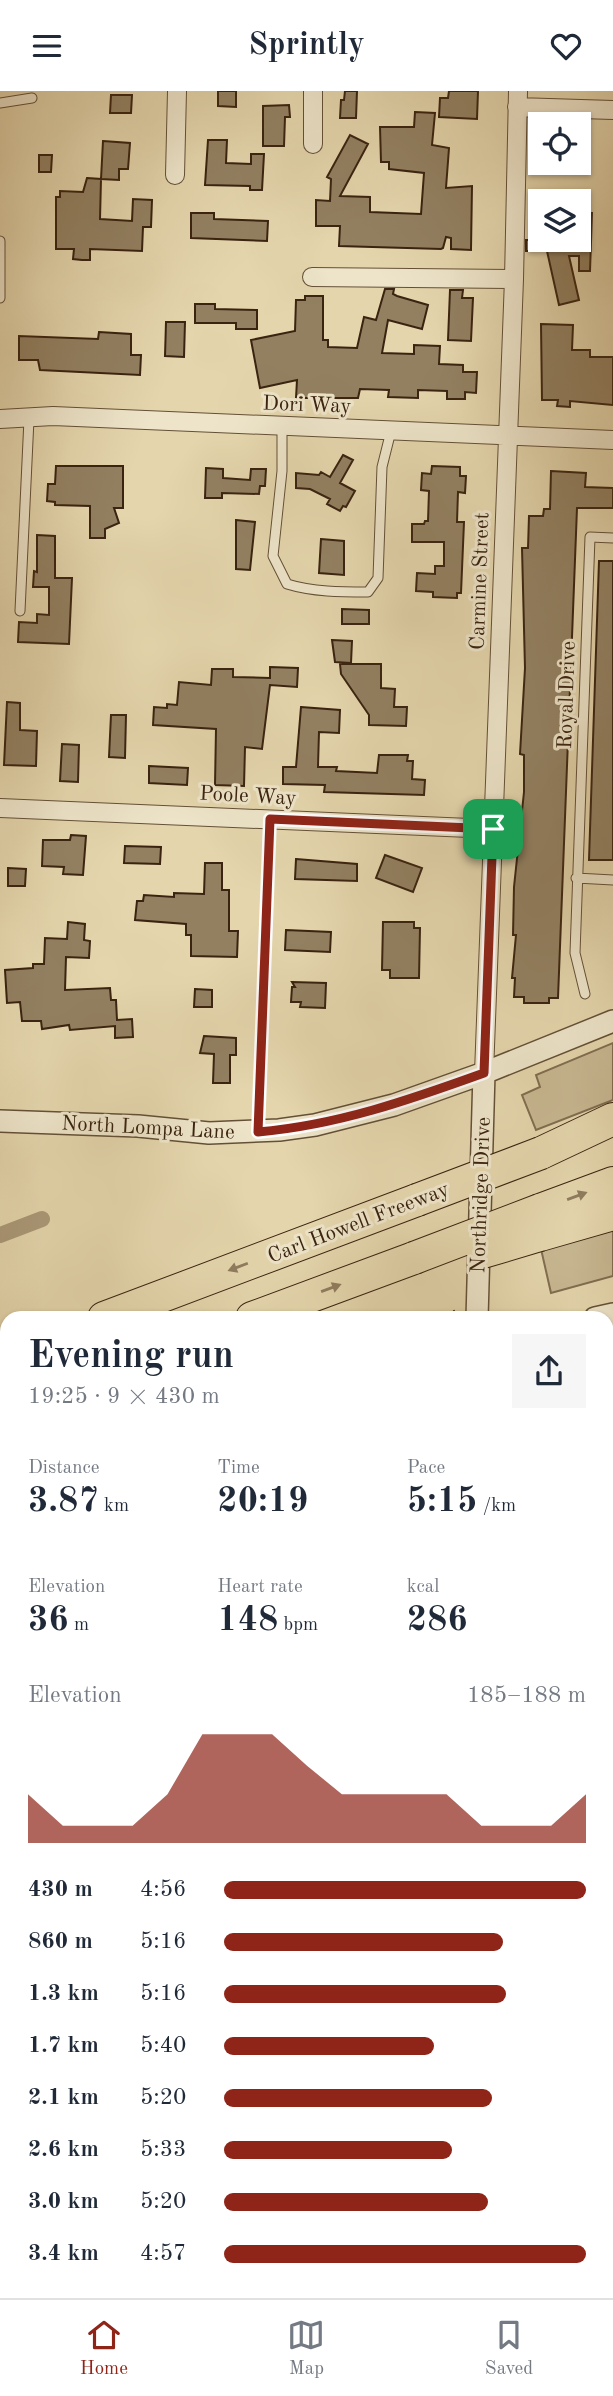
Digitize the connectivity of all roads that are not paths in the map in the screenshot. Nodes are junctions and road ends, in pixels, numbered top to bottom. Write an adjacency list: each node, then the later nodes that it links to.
1 (177, 91): 8 (street)
2 (313, 91): 7 (street)
3 (32, 99): 5 (lane)
4 (518, 99): 6 (street); 11 (street, Carmine Street)
5 (0, 103)
6 (613, 110)
7 (313, 144)
8 (174, 174)
9 (0, 241): 12 (lane)
10 (312, 277): 11 (street)
11 (514, 279): 17 (street, Carmine Street)
12 (0, 298)
13 (0, 419): 14 (street, Dori Way)
14 (29, 419): 15 (street, Dori Way); 20 (lane)
15 (282, 425): 16 (street, Dori Way); 16 (lane)
16 (391, 431): 17 (street, Dori Way)
17 (507, 436): 18 (street, Dori Way); 23 (street, Carmine Street)
18 (613, 440)
19 (613, 538): 24 (lane, Royal Drive)
20 (20, 611)
21 (0, 808): 22 (street, Poole Way)
22 (270, 819): 23 (street, Poole Way); 32 (lane)
23 (493, 829): 28 (street, Carmine Street)
24 (576, 878): 25 (lane); 26 (lane, Royal Drive)
25 (613, 880)
26 (585, 994)
27 (613, 1021): 28 (street, North Lompa Lane)
28 (484, 1073): 32 (street, North Lompa Lane); 39 (street, Northridge Drive)
29 (613, 1119): 33 (highway)
30 (0, 1121): 32 (street, North Lompa Lane)
31 (613, 1127): 33 (highway, Carl Howell Freeway)
32 (258, 1132)
33 (541, 1153): 37 (highway, Carl Howell Freeway, one-way to 37, bridge)
34 (613, 1183): 36 (highway, one-way to 34)
35 (613, 1213): 36 (highway)
36 (540, 1222): 38 (highway, one-way to 36, bridge)
37 (123, 1311)
38 (270, 1311)
39 (477, 1311)

